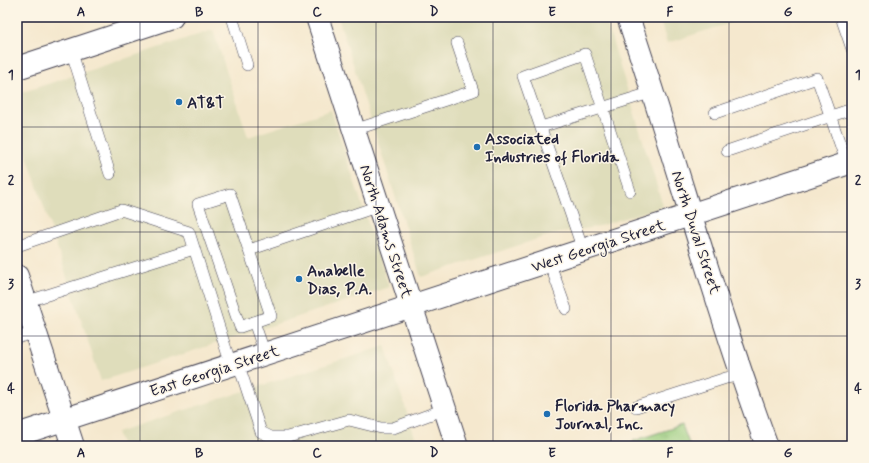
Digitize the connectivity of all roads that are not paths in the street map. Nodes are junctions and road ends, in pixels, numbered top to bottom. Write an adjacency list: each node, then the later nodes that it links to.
1 (172, 17): 9 (street)
2 (232, 17): 10 (lane)
3 (317, 17): 18 (street, North Adams Street)
4 (628, 17): 12 (street, North Duval Street)
5 (841, 17): 6 (lane)
6 (850, 36): 8 (lane)
7 (458, 43): 18 (lane)
8 (852, 49)
9 (70, 50): 11 (street); 21 (lane)
10 (247, 65)
11 (17, 68)
12 (653, 92): 13 (lane); 24 (street, North Duval Street)
13 (603, 108): 17 (lane); 17 (lane); 22 (lane)
14 (852, 109): 16 (lane)
15 (715, 113): 16 (lane)
16 (830, 117): 19 (lane); 20 (lane)
17 (541, 128): 28 (lane)
18 (354, 130): 23 (street, North Adams Street)
19 (727, 151)
20 (849, 163): 24 (street, West Georgia Street)
21 (110, 174)
22 (630, 191)
23 (379, 206): 27 (lane); 32 (street, North Adams Street)
24 (691, 215): 28 (street, West Georgia Street); 38 (street, North Duval Street)
25 (17, 246): 26 (lane)
26 (194, 249): 31 (lane); 37 (lane)
27 (249, 250): 34 (lane); 34 (lane)
28 (583, 250): 29 (street, West Georgia Street)
29 (550, 261): 32 (street, West Georgia Street); 33 (lane)
30 (17, 276): 31 (street)
31 (26, 302): 35 (street)
32 (412, 306): 36 (street, East Georgia Street); 40 (street, North Adams Street)
33 (566, 309)
34 (254, 322): 36 (lane)
35 (26, 335): 41 (street)
36 (265, 354): 37 (street, East Georgia Street)
37 (234, 364): 40 (lane); 41 (street, East Georgia Street)
38 (742, 375): 39 (lane); 45 (street, North Duval Street)
39 (636, 407)
40 (445, 408): 43 (street, North Adams Street)
41 (64, 419): 42 (street, East Georgia Street); 44 (street)
42 (17, 434)
43 (454, 445)
44 (73, 446)
45 (767, 446)

